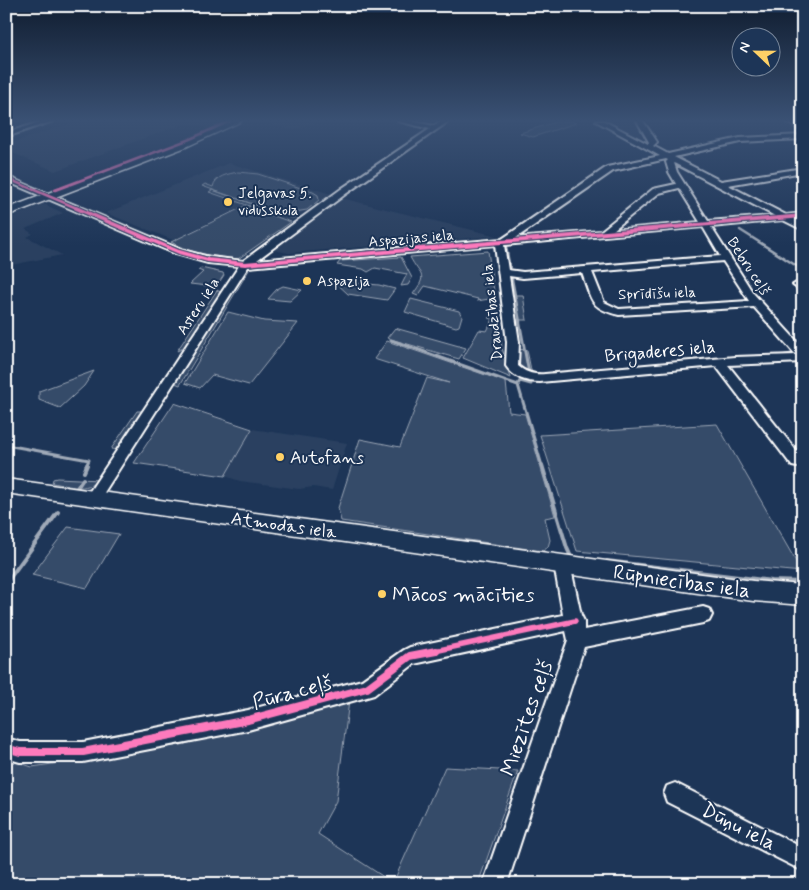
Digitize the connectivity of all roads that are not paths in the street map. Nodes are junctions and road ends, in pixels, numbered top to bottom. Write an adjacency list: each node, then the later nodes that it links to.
1 (138, 163): 10 (main road)
2 (385, 163): 19 (street, Asteru iela)
3 (645, 163): 17 (street, Draudzības iela)
4 (670, 163): 9 (street, Bebru ceļš)
5 (678, 163): 8 (street)
6 (802, 170): 8 (street)
7 (6, 178): 10 (street, Aspazijas iela)
8 (718, 184): 13 (street)
9 (680, 185): 14 (street, Bebru ceļš); 16 (street)
10 (50, 196): 11 (main road); 19 (street, Aspazijas iela)
11 (6, 213)
12 (803, 216): 13 (street, Aspazijas iela)
13 (786, 218): 14 (street, Aspazijas iela); 15 (street)
14 (706, 225): 16 (street, Aspazijas iela); 18 (street, Bebru ceļš)
15 (803, 227)
16 (602, 234): 17 (street, Aspazijas iela)
17 (502, 242): 19 (street, Aspazijas iela); 21 (street, Draudzības iela)
18 (726, 258): 20 (street, Sprīdīšu iela); 22 (street, Bebru ceļš)
19 (244, 264): 28 (street, Asteru iela)
20 (586, 270): 21 (street, Sprīdīšu iela); 22 (street, Sprīdīšu iela)
21 (503, 272): 25 (street, Draudzības iela)
22 (755, 304): 23 (street, Bebru ceļš)
23 (803, 357): 24 (street, Brigaderes iela)
24 (720, 363): 25 (street, Brigaderes iela); 26 (street)
25 (522, 375)
26 (797, 462)
27 (6, 486): 28 (main road, Atmodas iela)
28 (93, 498): 29 (main road, Atmodas iela)
29 (562, 564): 30 (main road, Rūpniecības iela); 32 (street)
30 (803, 594)
31 (703, 615): 32 (street, Pūra ceļš)
32 (576, 630): 33 (street, Pūra ceļš); 36 (street, Miezītes ceļš)
33 (6, 748)
34 (675, 794): 35 (street, Dūņu iela)
35 (803, 860)
36 (495, 884)

